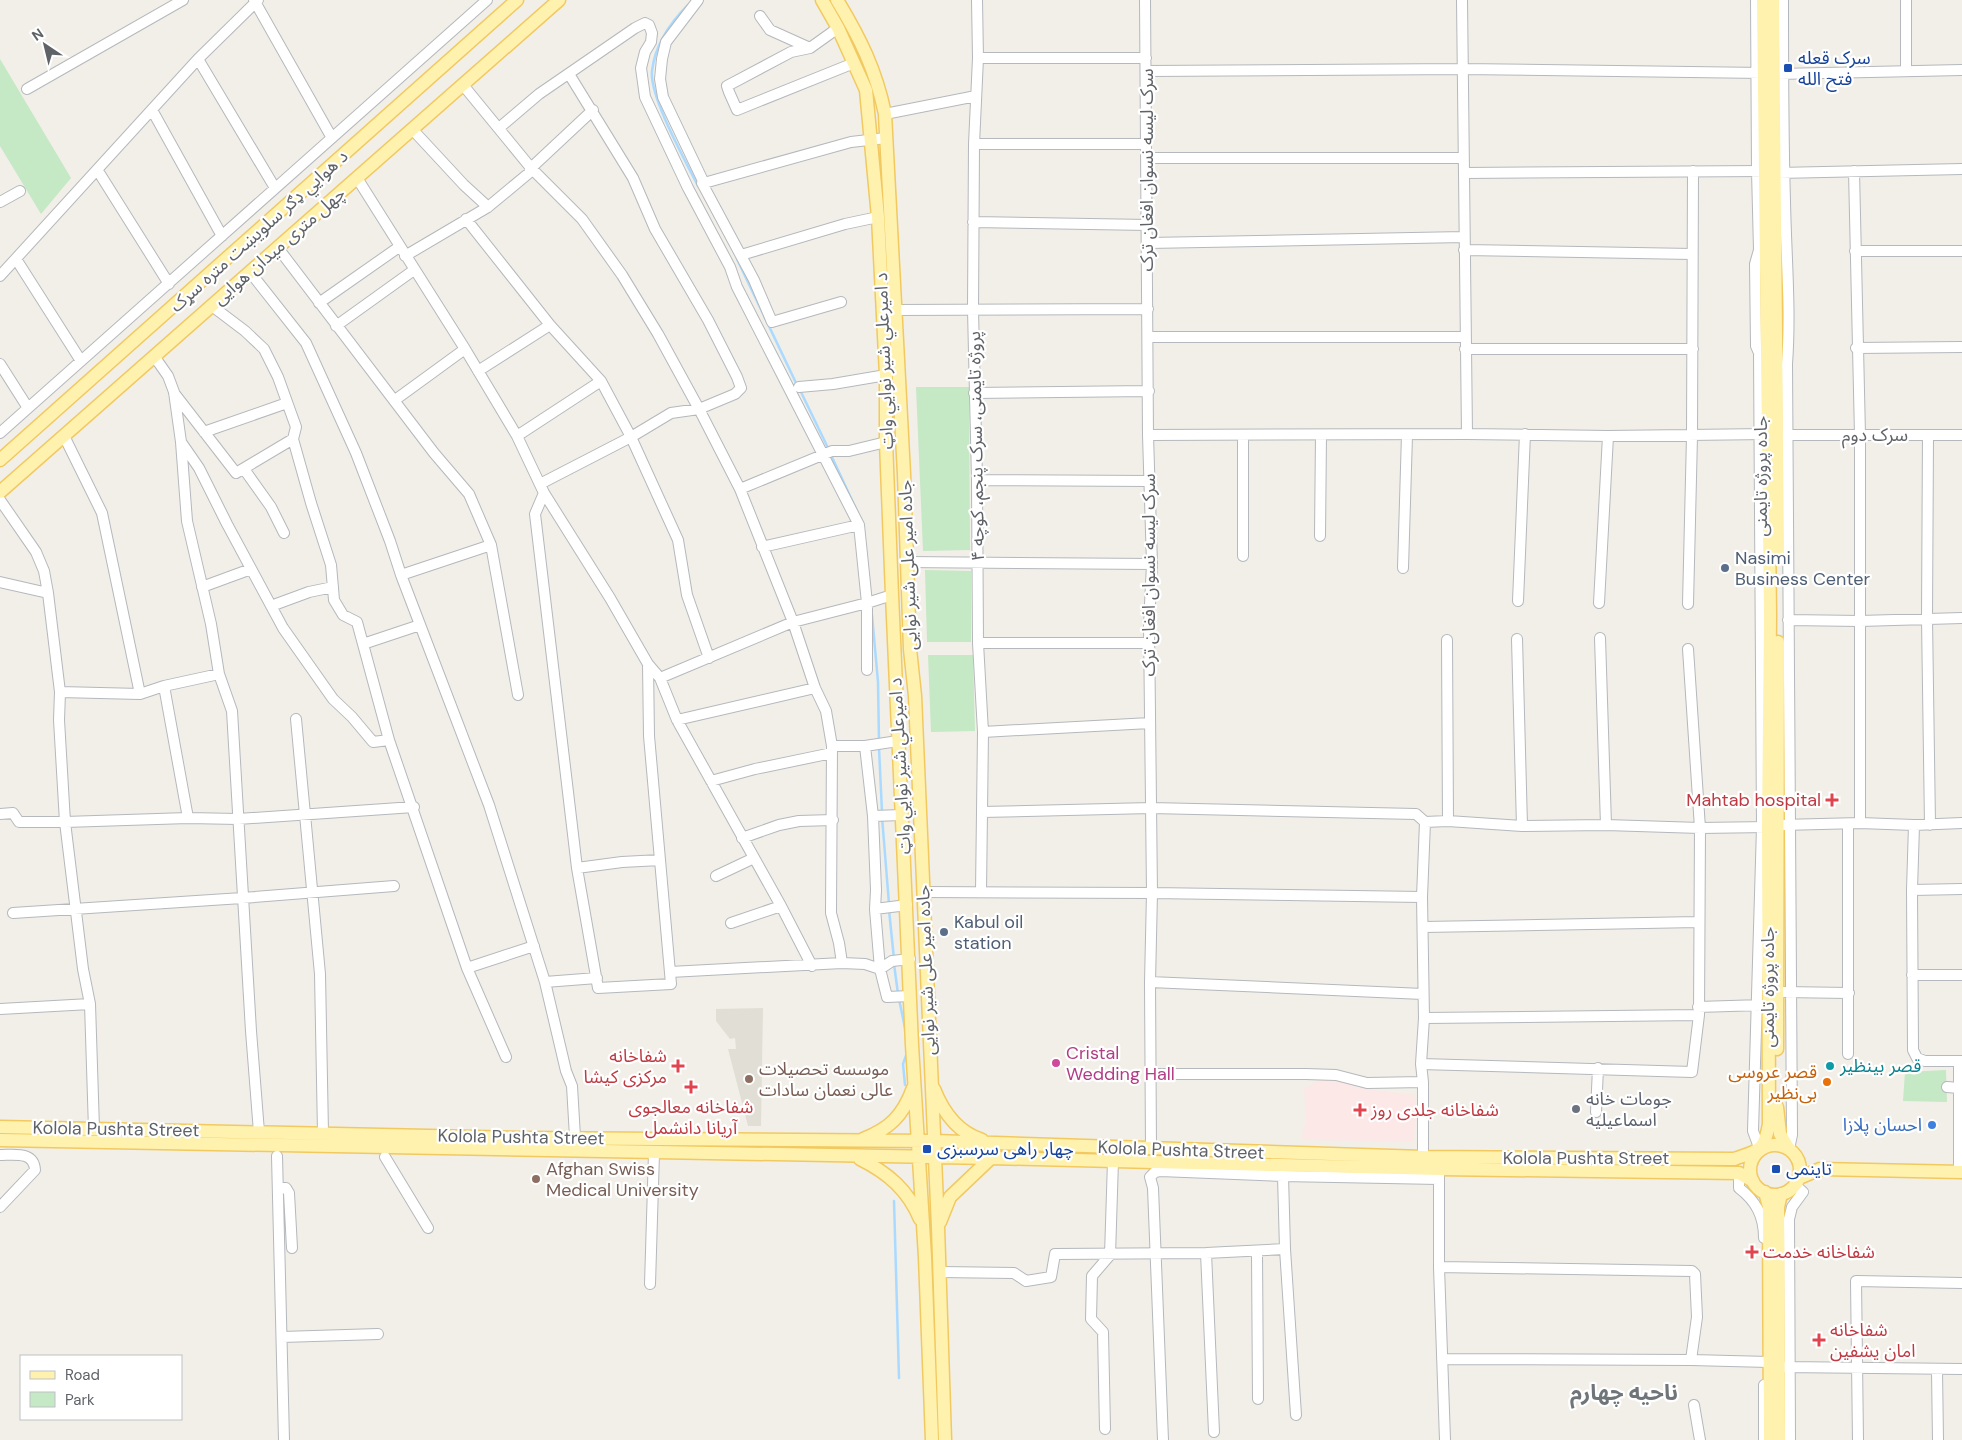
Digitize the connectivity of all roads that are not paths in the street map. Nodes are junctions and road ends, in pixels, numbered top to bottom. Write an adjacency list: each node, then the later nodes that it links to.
1 (183, 0): 31 (street)
2 (487, 0): 38 (street)
3 (517, 0): 96 (main road, د هوايي ډګر سلویښت متره سړک)
4 (559, 0): 30 (main road, چهل متری میدان هوایی)
5 (698, 0): 53 (street)
6 (822, 0): 18 (main road, د امیرعلي شیر نوايي واټ)
7 (837, 0): 35 (main road, جاده امیر علی شیر نوایی)
8 (977, 0): 20 (street, پروژه تایمنی، سرک پنجم، کوچه ۴)
9 (1145, 0): 21 (street, سرک لیسه نسوان افغان‌ ترک)
10 (1462, 0): 24 (street)
11 (1756, 0): 28 (street, جاده پروژه تایمنی)
12 (1763, 0): 28 (main road, جاده پروژه تایمنی)
13 (1773, 0): 28 (main road, جاده پروژه تایمنی)
14 (1783, 0): 28 (street, جاده پروژه تایمنی)
15 (1906, 0): 25 (street)
16 (256, 1): 22 (street); 38 (street)
17 (760, 16): 19 (street)
18 (838, 28): 19 (street); 23 (main road, د امیرعلي شیر نوايي واټ)
19 (810, 48): 23 (street)
20 (978, 58): 21 (street); 32 (street, پروژه تایمنی، سرک پنجم، کوچه ۴)
21 (1146, 58): 27 (street, سرک لیسه نسوان افغان‌ ترک)
22 (198, 59): 33 (street); 54 (street)
23 (854, 63): 40 (main road, د امیرعلي شیر نوايي واټ)
24 (1462, 69): 27 (street); 28 (street); 44 (street)
25 (1906, 70): 26 (street); 28 (street)
26 (1962, 70)
27 (1146, 71): 42 (street, سرک لیسه نسوان افغان‌ ترک)
28 (1769, 73): 50 (main road, جاده پروژه تایمنی); 50 (street, جاده پروژه تایمنی)
29 (569, 74): 34 (street); 36 (street); 129 (street)
30 (463, 85): 36 (street); 37 (main road, چهل متری میدان هوایی)
31 (27, 89)
32 (976, 96): 35 (street); 41 (street, پروژه تایمنی، سرک پنجم، کوچه ۴)
33 (152, 110): 48 (street); 62 (street)
34 (593, 110): 45 (street); 108 (street)
35 (885, 114): 39 (main road, جاده امیر علی شیر نوایی)
36 (499, 128): 45 (street)
37 (412, 129): 52 (main road, چهل متری میدان هوایی); 57 (street)
38 (332, 138): 54 (street)
39 (886, 138): 40 (street); 82 (main road, جاده امیر علی شیر نوایی)
40 (872, 139): 53 (street); 58 (main road, د امیرعلي شیر نوايي واټ)
41 (974, 144): 42 (street); 60 (street, پروژه تایمنی، سرک پنجم، کوچه ۴)
42 (1146, 144): 43 (street, سرک لیسه نسوان افغان‌ ترک)
43 (1147, 158): 44 (street); 61 (street, سرک لیسه نسوان افغان‌ ترک)
44 (1463, 158): 51 (street)
45 (531, 168): 57 (street); 108 (street)
46 (1962, 169): 47 (street)
47 (1854, 170): 50 (street); 69 (street)
48 (98, 171): 73 (street); 77 (street)
49 (1693, 171): 50 (street); 51 (street); 70 (street)
50 (1770, 172): 113 (main road, جاده پروژه تایمنی); 113 (street, جاده پروژه تایمنی)
51 (1464, 173): 63 (street)
52 (357, 178): 65 (street); 66 (main road, چهل متری میدان هوایی)
53 (704, 183): 71 (street)
54 (275, 188): 62 (street)
55 (20, 191): 56 (street)
56 (0, 202)
57 (488, 207): 59 (street)
58 (878, 217): 71 (street); 98 (main road, د امیرعلي شیر نوايي واټ)
59 (466, 219): 72 (street); 84 (street)
60 (974, 222): 61 (street); 83 (street, پروژه تایمنی، سرک پنجم، کوچه ۴)
61 (1148, 225): 64 (street, سرک لیسه نسوان افغان‌ ترک)
62 (222, 236): 77 (street)
63 (1464, 237): 64 (street); 67 (street)
64 (1148, 242): 81 (street, سرک لیسه نسوان افغان‌ ترک)
65 (399, 247): 72 (street); 79 (street)
66 (278, 248): 75 (main road, چهل متری میدان هوایی); 79 (street)
67 (1464, 250): 70 (street); 87 (street)
68 (1962, 251): 69 (street)
69 (1855, 252): 89 (street)
70 (1692, 254): 92 (street)
71 (741, 255): 78 (street)
72 (405, 256): 74 (street)
73 (16, 259): 76 (street); 94 (street)
74 (414, 270): 85 (street); 90 (street)
75 (250, 272): 80 (main road, چهل متری میدان هوایی); 149 (street)
76 (0, 276)
77 (169, 284): 94 (street)
78 (841, 302)
79 (319, 303): 85 (street)
80 (212, 306): 93 (main road, چهل متری میدان هوایی); 106 (street)
81 (1148, 308): 83 (street); 86 (street, سرک لیسه نسوان افغان‌ ترک)
82 (896, 310): 83 (street); 144 (main road, جاده امیر علی شیر نوایی)
83 (973, 310): 104 (street, پروژه تایمنی، سرک پنجم، کوچه ۴)
84 (550, 325): 97 (street); 99 (street)
85 (336, 326): 105 (street)
86 (1148, 337): 87 (street); 102 (street, سرک لیسه نسوان افغان‌ ترک)
87 (1464, 337): 91 (street)
88 (1962, 347): 89 (street)
89 (1856, 348): 118 (street)
90 (464, 349): 97 (street); 105 (street)
91 (1465, 349): 92 (street); 111 (street)
92 (1693, 349): 124 (street)
93 (154, 356): 100 (main road, چهل متری میدان هوایی); 103 (street)
94 (81, 361): 107 (street)
95 (0, 364): 107 (street)
96 (108, 365): 100 (main road); 130 (main road, د هوايي ډګر سلویښت متره سړک)
97 (478, 371): 122 (street)
98 (886, 375): 101 (street); 128 (main road, د امیرعلي شیر نوايي واټ)
99 (600, 381): 122 (street); 125 (street)
100 (124, 382): 121 (main road, چهل متری میدان هوایی)
101 (799, 388)
102 (1148, 391): 104 (street); 114 (street, سرک لیسه نسوان افغان‌ ترک)
103 (174, 392): 109 (street); 127 (street)
104 (974, 393): 132 (street, پروژه تایمنی، سرک پنجم، کوچه ۴)
105 (395, 400): 141 (street)
106 (287, 403): 109 (street); 126 (street)
107 (28, 408): 110 (street)
108 (699, 409): 125 (street); 135 (street)
109 (204, 432): 131 (street)
110 (0, 433)
111 (1466, 434): 112 (street, سرک دوم); 117 (street, سرک دوم)
112 (1525, 434): 123 (street, سرک دوم); 155 (street)
113 (1773, 434): 118 (street, سرک دوم); 124 (street, سرک دوم); 162 (street, جاده پروژه تایمنی); 212 (main road, جاده پروژه تایمنی)
114 (1148, 435): 115 (street, سرک دوم); 133 (street, سرک لیسه نسوان افغان‌ ترک)
115 (1244, 435): 116 (street, سرک دوم); 143 (street)
116 (1321, 435): 117 (street, سرک دوم); 140 (street)
117 (1407, 435): 147 (street)
118 (1860, 435): 119 (street, سرک دوم); 163 (street)
119 (1928, 435): 120 (street, سرک دوم); 161 (street)
120 (1962, 435)
121 (64, 436): 136 (main road, چهل متری میدان هوایی); 181 (street)
122 (517, 436): 134 (street)
123 (1608, 436): 124 (street, سرک دوم); 157 (street)
124 (1692, 436): 158 (street)
125 (630, 437): 134 (street); 173 (street)
126 (293, 439): 131 (street); 152 (street)
127 (181, 442): 148 (street); 151 (street)
128 (886, 442): 129 (street); 154 (main road, د امیرعلي شیر نوايي واټ)
129 (828, 454): 135 (street); 138 (street)
130 (0, 460)
131 (244, 469): 139 (street)
132 (977, 480): 133 (street); 145 (street, پروژه تایمنی، سرک پنجم، کوچه ۴)
133 (1149, 481): 146 (street, سرک لیسه نسوان افغان‌ ترک)
134 (542, 488): 174 (street); 217 (street)
135 (740, 489): 142 (street)
136 (0, 492)
137 (0, 500): 153 (street)
138 (859, 526): 142 (street); 156 (street)
139 (284, 533)
140 (1320, 536)
141 (491, 544): 149 (street); 182 (street)
142 (762, 547): 164 (street)
143 (1242, 556)
144 (906, 562): 145 (street); 223 (main road, جاده امیر علی شیر نوایی)
145 (978, 562): 146 (street); 169 (street, پروژه تایمنی، سرک پنجم، کوچه ۴)
146 (1152, 564): 170 (street, سرک لیسه نسوان افغان‌ ترک)
147 (1403, 568)
148 (251, 569): 151 (street); 159 (street)
149 (401, 575): 165 (street)
150 (0, 582): 153 (street)
151 (202, 587): 176 (street)
152 (333, 587): 159 (street); 171 (street)
153 (48, 593): 180 (street)
154 (892, 595): 156 (street); 188 (main road, د امیرعلي شیر نوايي واټ)
155 (1518, 601)
156 (870, 602): 164 (street); 175 (street)
157 (1599, 603)
158 (1688, 604)
159 (271, 606): 187 (street)
160 (1962, 618): 161 (street)
161 (1927, 619): 163 (street); 208 (street)
162 (1788, 620): 163 (street); 212 (street, جاده پروژه تایمنی)
163 (1860, 621): 205 (street)
164 (793, 622): 173 (street); 179 (street)
165 (420, 626): 171 (street); 236 (street)
166 (1600, 638): 209 (street)
167 (1517, 639): 211 (street)
168 (1447, 640): 202 (street)
169 (978, 643): 170 (street); 186 (street, پروژه تایمنی، سرک پنجم، کوچه ۴)
170 (1149, 643): 185 (street, سرک لیسه نسوان افغان‌ ترک)
171 (363, 644): 187 (street)
172 (1688, 649): 213 (street)
173 (709, 658): 177 (street)
174 (648, 664): 177 (street); 216 (street)
175 (866, 670)
176 (219, 674): 178 (street); 200 (street)
177 (660, 678): 184 (street)
178 (164, 686): 181 (street); 199 (street)
179 (815, 688): 184 (street); 190 (street)
180 (60, 692): 181 (street); 203 (street)
181 (140, 694)
182 (518, 695)
183 (296, 718): 196 (street)
184 (677, 720): 191 (street)
185 (1150, 723): 186 (street); 193 (street, سرک لیسه نسوان افغان‌ ترک)
186 (983, 732): 194 (street, پروژه تایمنی، سرک پنجم، کوچه ۴)
187 (389, 740): 192 (street)
188 (898, 741): 189 (street); 197 (main road, د امیرعلي شیر نوايي واټ)
189 (865, 746): 190 (street); 198 (street)
190 (832, 750): 191 (street); 201 (street)
191 (711, 781): 214 (street)
192 (414, 807): 196 (street); 240 (street)
193 (1151, 808): 194 (street); 204 (street); 225 (street, سرک لیسه نسوان افغان‌ ترک)
194 (982, 812): 224 (street, پروژه تایمنی، سرک پنجم، کوچه ۴)
195 (0, 814): 203 (street)
196 (304, 815): 200 (street); 222 (street)
197 (902, 815): 198 (street); 228 (main road, د امیرعلي شیر نوايي واټ)
198 (878, 817): 230 (street)
199 (188, 818): 200 (street); 203 (street)
200 (238, 818): 227 (street)
201 (833, 820): 214 (street); 238 (street)
202 (1448, 821): 204 (street); 211 (street)
203 (65, 822): 231 (street)
204 (1425, 822): 226 (street)
205 (1860, 823): 207 (street); 210 (street)
206 (1962, 823): 208 (street)
207 (1848, 824): 212 (street); 249 (street)
208 (1930, 824): 210 (street)
209 (1606, 825): 211 (street); 213 (street)
210 (1914, 825): 221 (street)
211 (1522, 826)
212 (1774, 826): 213 (street); 248 (main road, جاده پروژه تایمنی); 253 (main road, جاده پروژه تایمنی)
213 (1700, 828): 233 (street)
214 (742, 838): 215 (street)
215 (754, 858): 218 (street); 229 (street)
216 (660, 860): 217 (street); 242 (street)
217 (577, 868): 245 (street)
218 (716, 876)
219 (394, 886): 222 (street)
220 (1962, 889): 221 (street)
221 (1912, 890): 243 (street)
222 (312, 891): 227 (street); 272 (street)
223 (924, 892): 224 (street); 263 (main road, جاده امیر علی شیر نوایی)
224 (982, 892): 225 (street)
225 (1152, 893): 226 (street); 247 (street, سرک لیسه نسوان افغان‌ ترک)
226 (1422, 897): 235 (street)
227 (242, 898): 231 (street); 271 (street)
228 (907, 905): 230 (street); 237 (main road, د امیرعلي شیر نوايي واټ)
229 (781, 906): 234 (street); 239 (street)
230 (875, 909): 241 (street)
231 (76, 910): 232 (street); 252 (street)
232 (13, 913)
233 (1698, 922): 235 (street); 255 (street)
234 (731, 923)
235 (1423, 927): 250 (street)
236 (534, 946): 240 (street); 246 (street)
237 (910, 960): 241 (street); 251 (main road, د امیرعلي شیر نوايي واټ)
238 (842, 963): 239 (street); 241 (street)
239 (812, 966): 242 (street)
240 (467, 968): 258 (street)
241 (880, 969): 251 (street)
242 (670, 972): 245 (street)
243 (1912, 975): 244 (street); 259 (street)
244 (1962, 975)
245 (597, 978): 246 (street)
246 (545, 982): 274 (street)
247 (1150, 982): 250 (street); 262 (street, سرک لیسه نسوان افغان‌ ترک)
248 (1783, 992): 249 (street); 282 (main road, جاده پروژه تایمنی)
249 (1849, 993): 257 (street)
250 (1422, 994): 256 (street)
251 (910, 996): 265 (main road, د امیرعلي شیر نوايي واټ)
252 (90, 1004): 254 (street); 270 (street)
253 (1762, 1005): 255 (street); 281 (main road, جاده پروژه تایمنی)
254 (0, 1010)
255 (1699, 1011): 256 (street); 261 (street)
256 (1424, 1018): 260 (street)
257 (1848, 1054)
258 (506, 1057)
259 (1961, 1061): 267 (street)
260 (1421, 1064): 261 (street); 264 (street)
261 (1598, 1068): 268 (street)
262 (1151, 1074): 264 (street); 280 (street, سرک لیسه نسوان افغان‌ ترک)
263 (931, 1082): 276 (main road, جاده امیر علی شیر نوایی); 279 (main road)
264 (1423, 1082): 288 (street)
265 (915, 1084): 277 (main road); 278 (main road, د امیرعلي شیر نوايي واټ)
266 (1947, 1087): 267 (street)
267 (1959, 1088): 294 (street)
268 (1596, 1112)
269 (0, 1128): 270 (main road, Kolola Pushta Street)
270 (94, 1129): 273 (main road, Kolola Pushta Street)
271 (259, 1132): 272 (main road, Kolola Pushta Street); 273 (main road, Kolola Pushta Street)
272 (323, 1133): 274 (main road, Kolola Pushta Street)
273 (152, 1136): 275 (main road); 283 (main road)
274 (575, 1138): 277 (main road, Kolola Pushta Street)
275 (0, 1140)
276 (934, 1141): 278 (main road, Kolola Pushta Street); 279 (main road, Kolola Pushta Street); 290 (main road, جاده امیر علی شیر نوایی)
277 (857, 1142): 278 (main road, Kolola Pushta Street)
278 (918, 1142): 289 (main road, د امیرعلي شیر نوايي واټ)
279 (991, 1143): 280 (main road, Kolola Pushta Street)
280 (1151, 1149): 288 (main road, Kolola Pushta Street)
281 (1760, 1150): 282 (main road); 288 (main road, Kolola Pushta Street); 298 (main road)
282 (1792, 1152): 293 (main road); 299 (main road)
283 (654, 1153): 286 (main road); 316 (street)
284 (0, 1156): 303 (street)
285 (277, 1156): 300 (street)
286 (856, 1156): 289 (main road); 306 (main road)
287 (385, 1157): 305 (street)
288 (1423, 1157)
289 (920, 1158): 290 (main road); 306 (main road, د امیرعلي شیر نوايي واټ)
290 (935, 1158): 291 (main road); 304 (main road, جاده امیر علی شیر نوایی)
291 (991, 1158): 292 (main road); 304 (main road)
292 (1113, 1161): 296 (main road); 312 (street)
293 (1820, 1169): 294 (main road); 299 (main road)
294 (1960, 1172)
295 (1739, 1173): 296 (main road); 298 (main road); 321 (street)
296 (1439, 1174): 297 (street); 313 (street)
297 (1283, 1176): 308 (street); 310 (street)
298 (1754, 1182): 301 (main road)
299 (1797, 1182): 302 (main road); 321 (street)
300 (278, 1188): 307 (street); 318 (street)
301 (1765, 1192): 302 (main road); 321 (main road)
302 (1781, 1194): 321 (main road)
303 (0, 1207)
304 (938, 1227): 314 (main road, جاده امیر علی شیر نوایی)
305 (428, 1228)
306 (924, 1228): 331 (main road, د امیرعلي شیر نوايي واټ)
307 (292, 1248)
308 (1285, 1249): 309 (street); 327 (street)
309 (1257, 1252): 311 (street); 325 (street)
310 (1156, 1253): 311 (street); 312 (street); 333 (street)
311 (1206, 1253): 329 (street)
312 (1110, 1255): 314 (street); 328 (street)
313 (1439, 1267): 319 (street); 320 (street)
314 (940, 1272): 332 (main road, جاده امیر علی شیر نوایی)
315 (1962, 1283): 322 (street)
316 (650, 1284)
317 (378, 1334): 318 (street)
318 (282, 1337): 330 (street)
319 (1442, 1359): 320 (street); 334 (street)
320 (1691, 1360): 321 (street)
321 (1775, 1364): 322 (street); 336 (street); 337 (main road); 338 (main road); 339 (street)
322 (1857, 1369): 324 (street); 340 (street)
323 (1962, 1369): 324 (street)
324 (1937, 1370): 341 (street)
325 (1258, 1399)
326 (1694, 1405): 335 (street)
327 (1296, 1415)
328 (1105, 1429)
329 (1214, 1432)
330 (284, 1440)
331 (932, 1440)
332 (945, 1440)
333 (1163, 1440)
334 (1446, 1440)
335 (1700, 1440)
336 (1764, 1440)
337 (1770, 1440)
338 (1779, 1440)
339 (1790, 1440)
340 (1858, 1440)
341 (1938, 1440)

